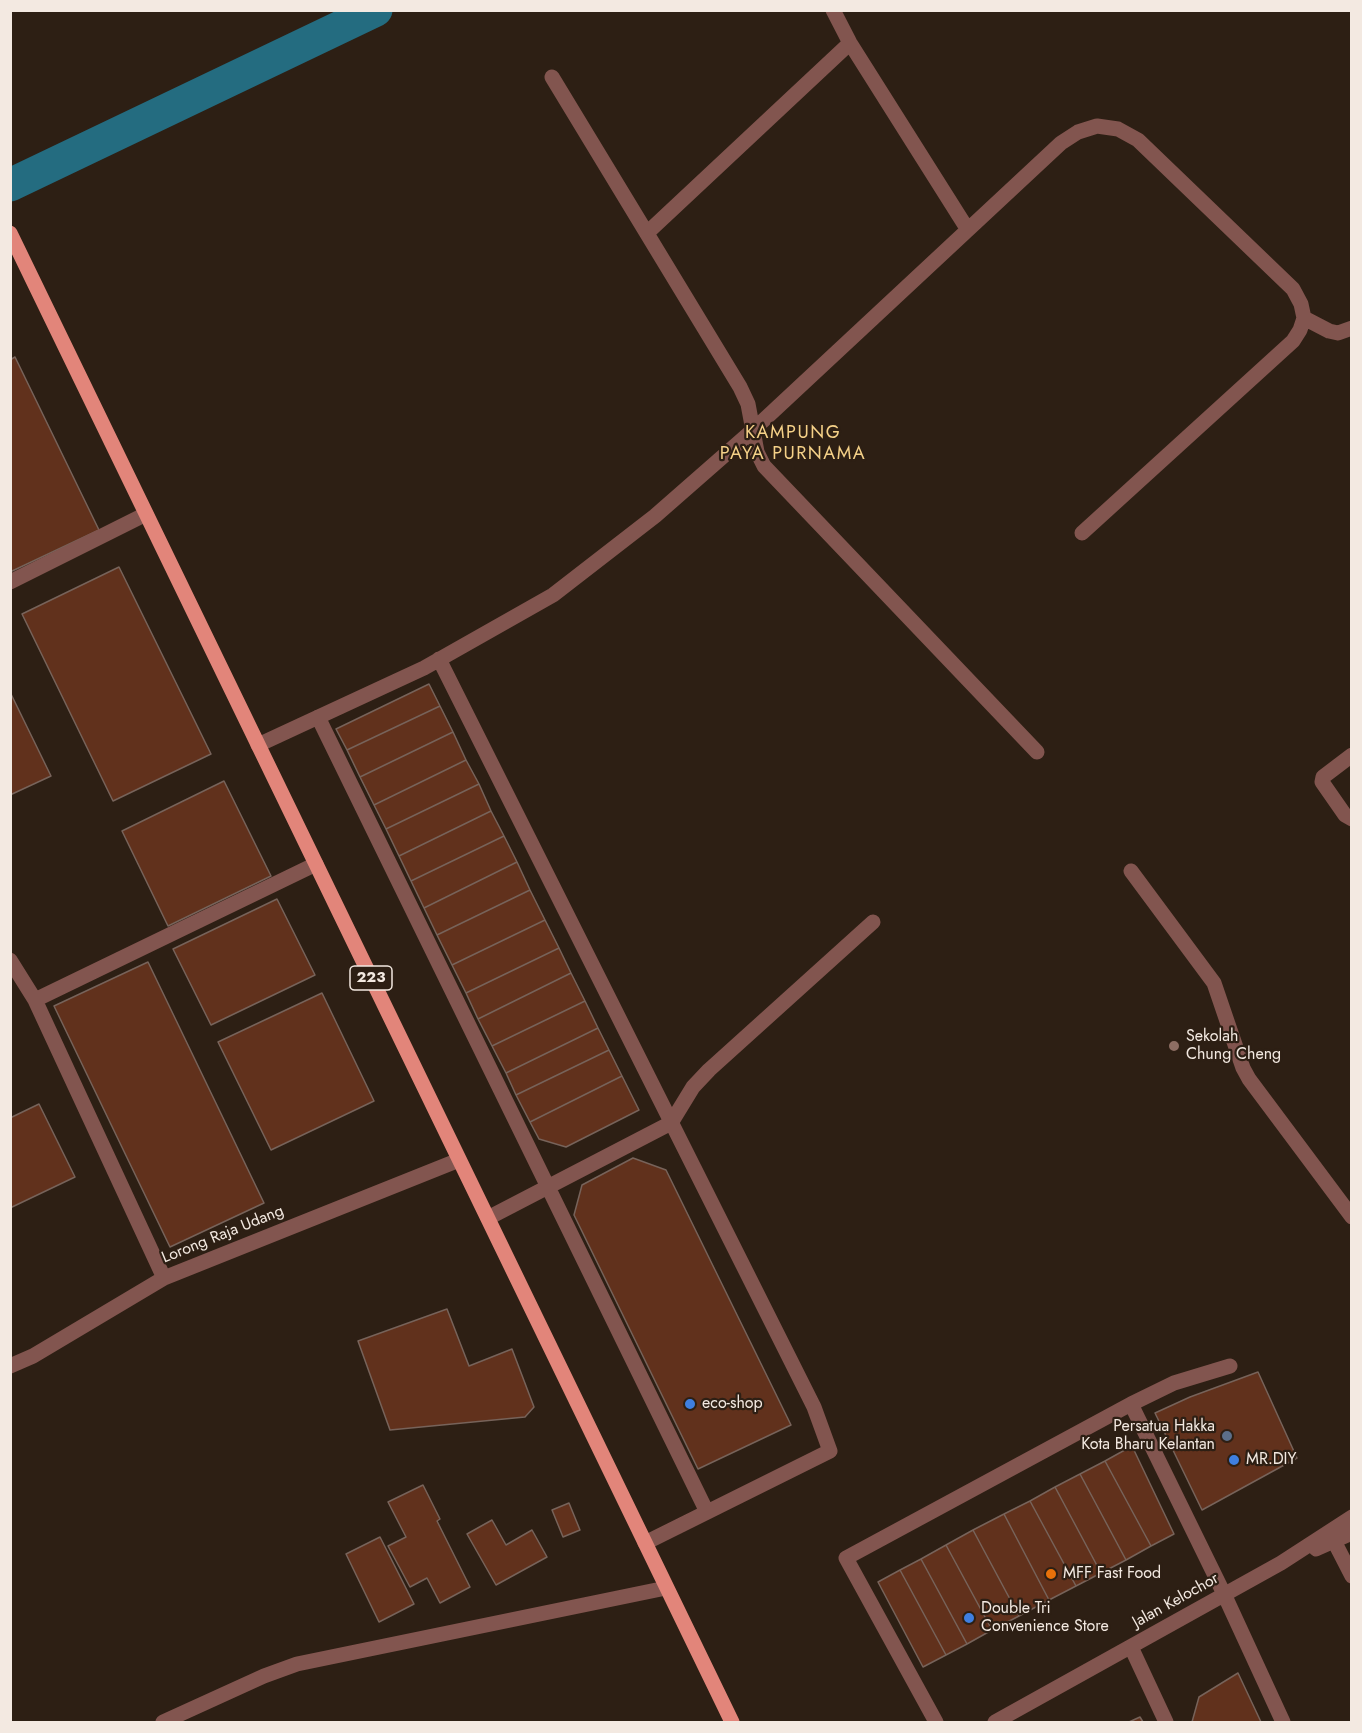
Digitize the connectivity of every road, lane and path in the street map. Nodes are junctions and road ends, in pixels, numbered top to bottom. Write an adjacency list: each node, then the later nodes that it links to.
1 (833, 10): 2 (street)
2 (850, 43): 4 (street); 6 (street)
3 (552, 78): 6 (street)
4 (968, 230): 7 (street); 9 (street)
5 (10, 233): 10 (main road, 223)
6 (647, 233): 9 (street)
7 (1304, 318): 8 (street); 11 (street)
8 (1352, 328)
9 (752, 431): 13 (street); 16 (street)
10 (146, 514): 12 (street); 15 (main road, 223)
11 (1082, 533)
12 (10, 582)
13 (439, 659): 14 (street); 24 (street)
14 (318, 717): 15 (street); 26 (street)
15 (258, 745): 19 (main road, 223)
16 (1036, 752)
17 (1352, 755): 18 (street)
18 (1352, 819)
19 (316, 864): 23 (street); 25 (main road, 223)
20 (1131, 871): 27 (street)
21 (873, 922): 24 (street)
22 (10, 960): 23 (street)
23 (35, 1000): 29 (street)
24 (672, 1123): 26 (street); 33 (street)
25 (459, 1160): 28 (main road, 223); 29 (street, Lorong Raja Udang)
26 (548, 1187): 28 (street); 33 (street)
27 (1352, 1217)
28 (488, 1218): 37 (main road, 223)
29 (164, 1278): 30 (street, Lorong Raja Udang)
30 (10, 1366)
31 (1230, 1366): 32 (street)
32 (1131, 1404): 41 (street); 45 (street)
33 (707, 1512): 37 (street)
34 (1352, 1517): 38 (street, Jalan Kelochor)
35 (1352, 1533): 36 (street, Jalan Kelochor)
36 (1334, 1541): 38 (street, Jalan Kelochor); 39 (street)
37 (645, 1543): 40 (main road, 223)
38 (1281, 1563): 41 (street, Jalan Kelochor)
39 (1352, 1576)
40 (666, 1588): 43 (street); 44 (main road, 223)
41 (1224, 1594): 42 (street, Jalan Kelochor); 48 (street)
42 (1131, 1647): 46 (street, Jalan Kelochor); 47 (street)
43 (163, 1722)
44 (732, 1722)
45 (936, 1722)
46 (995, 1722)
47 (1166, 1722)
48 (1283, 1722)

